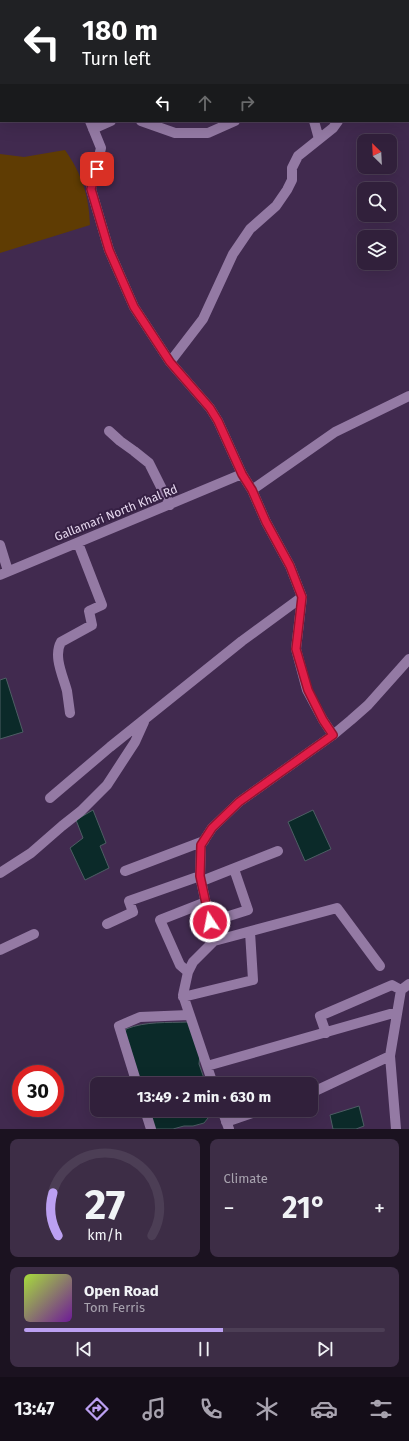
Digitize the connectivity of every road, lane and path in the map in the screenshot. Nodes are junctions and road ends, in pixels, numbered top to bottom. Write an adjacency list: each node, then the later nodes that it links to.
1 (106, 122): 6 (street)
2 (144, 122): 3 (street)
3 (234, 122)
4 (314, 122): 7 (street)
5 (337, 122): 7 (street)
6 (91, 125): 8 (street)
7 (319, 139): 8 (street)
8 (170, 362): 11 (street)
9 (409, 396): 12 (street)
10 (109, 431): 13 (street)
11 (242, 474): 12 (street); 13 (street, Gallamari North Khal Rd)
12 (252, 490): 17 (street)
13 (170, 505): 14 (street, Gallamari North Khal Rd)
14 (78, 543): 16 (street, Gallamari North Khal Rd); 19 (street)
15 (0, 545): 16 (street)
16 (4, 573)
17 (302, 597): 20 (street); 21 (street)
18 (409, 659): 21 (street)
19 (70, 713)
20 (145, 720): 22 (street); 27 (street)
21 (333, 735): 23 (street)
22 (50, 798)
23 (204, 841): 26 (street); 28 (street)
24 (278, 851): 25 (street)
25 (234, 869): 28 (street); 30 (street)
26 (125, 871)
27 (0, 873)
28 (201, 878): 29 (street); 31 (street)
29 (206, 902): 30 (street); 37 (street)
30 (210, 922): 34 (street)
31 (107, 924)
32 (250, 932): 34 (street); 36 (street); 39 (street)
33 (34, 934): 35 (street)
34 (214, 942): 37 (street)
35 (0, 950)
36 (380, 966)
37 (188, 972): 39 (street)
38 (405, 987): 40 (street); 42 (street)
39 (183, 997): 41 (street)
40 (398, 1012): 42 (street); 43 (street)
41 (189, 1015): 44 (street); 45 (street)
42 (326, 1033): 44 (street)
43 (390, 1056): 47 (street); 52 (street)
44 (207, 1066): 46 (street)
45 (135, 1077)
46 (211, 1077)
47 (318, 1090)
48 (147, 1117): 51 (street)
49 (246, 1117): 50 (street)
50 (228, 1125)
51 (151, 1129)
52 (396, 1129)

